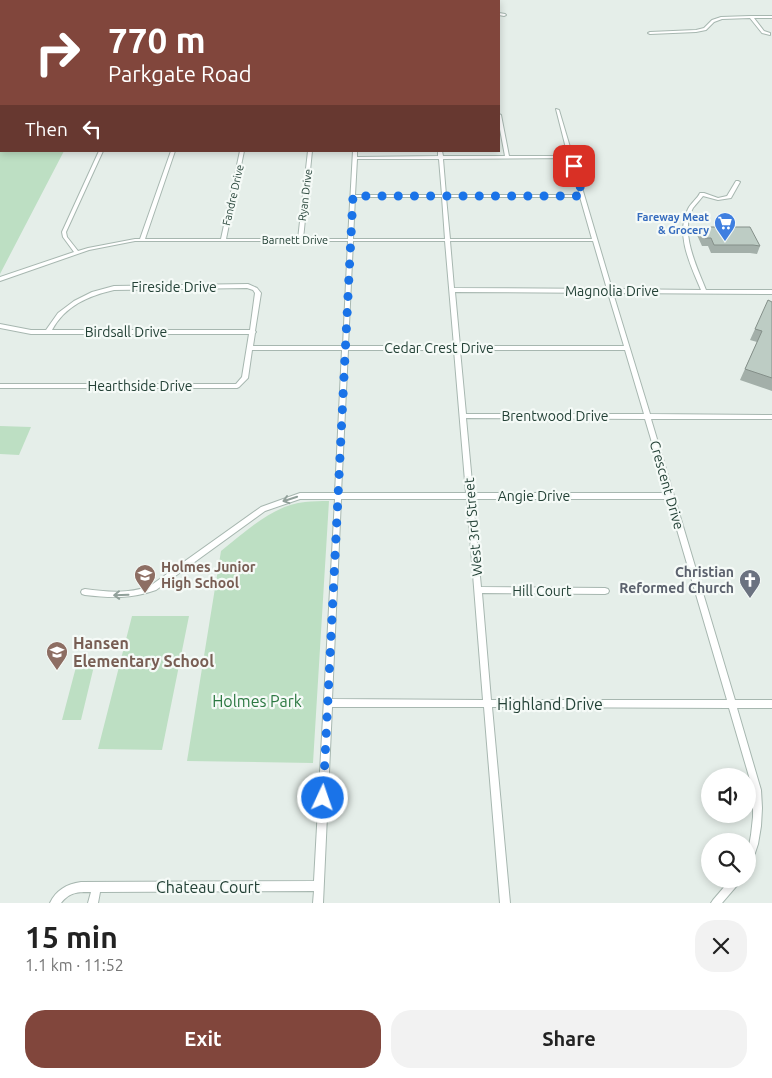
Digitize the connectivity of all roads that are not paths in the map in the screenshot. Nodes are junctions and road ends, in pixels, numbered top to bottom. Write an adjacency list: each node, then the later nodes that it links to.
1 (500, 14): 2 (street)
2 (504, 15)
3 (751, 17): 4 (street); 5 (street); 6 (street)
4 (772, 17)
5 (650, 33)
6 (769, 34)
7 (557, 110): 17 (street, Crescent Drive)
8 (500, 120): 16 (street)
9 (100, 152): 28 (street)
10 (172, 152): 22 (street)
11 (242, 152): 23 (street, Fandre Drive)
12 (310, 152): 24 (street, Ryan Drive)
13 (355, 152): 15 (street)
14 (440, 154): 15 (street); 16 (street); 20 (street, West 3rd Street)
15 (354, 158): 19 (street)
16 (507, 158): 17 (street)
17 (571, 158): 21 (street, Crescent Drive)
18 (738, 182): 32 (street)
19 (353, 196): 20 (street); 25 (street)
20 (444, 196): 21 (street); 26 (street, West 3rd Street)
21 (583, 196): 27 (street, Crescent Drive)
22 (142, 240): 23 (street, Barnett Drive); 28 (street, Barnett Drive)
23 (223, 240): 24 (street, Barnett Drive)
24 (300, 240): 25 (street, Barnett Drive)
25 (351, 240): 26 (street, Barnett Drive); 38 (street)
26 (448, 240): 27 (street, Barnett Drive); 30 (street, West 3rd Street)
27 (596, 240): 31 (street, Crescent Drive)
28 (77, 253): 29 (street, Barnett Drive)
29 (0, 279)
30 (452, 290): 31 (street, Magnolia Drive); 39 (street, West 3rd Street)
31 (610, 291): 32 (street, Magnolia Drive); 40 (street, Crescent Drive)
32 (704, 291): 33 (street, Magnolia Drive)
33 (772, 292)
34 (0, 326): 35 (street, Birdsall Drive)
35 (48, 332): 36 (street, Birdsall Drive); 36 (street, Fireside Drive)
36 (253, 332): 37 (street, Fireside Drive)
37 (250, 348): 38 (street, Cedar Crest Drive); 41 (street, Hearthside Drive)
38 (345, 348): 39 (street, Cedar Crest Drive); 45 (street)
39 (457, 348): 40 (street, Cedar Crest Drive); 42 (street, West 3rd Street)
40 (627, 348): 43 (street, Crescent Drive)
41 (0, 386)
42 (463, 416): 43 (street, Brentwood Drive); 46 (street, West 3rd Street)
43 (647, 416): 44 (street); 47 (street, Crescent Drive)
44 (772, 417)
45 (338, 495): 46 (street, Angie Drive); 50 (street, Angie Drive, one-way to 50); 51 (street)
46 (470, 496): 47 (street, Angie Drive); 48 (street, West 3rd Street)
47 (670, 496): 54 (street, Crescent Drive)
48 (478, 590): 49 (street, Hill Court); 52 (street, West 3rd Street)
49 (605, 591)
50 (85, 592)
51 (328, 703): 52 (street, Highland Drive); 56 (street)
52 (488, 704): 54 (street, Highland Drive); 62 (street, West 3rd Street)
53 (772, 704): 54 (street, Highland Drive)
54 (732, 705): 55 (street, Crescent Drive)
55 (756, 836)
56 (319, 886): 57 (street, Chateau Court); 61 (street)
57 (96, 887): 59 (street, Chateau Court); 60 (street)
58 (728, 888): 63 (street)
59 (55, 903)
60 (93, 903)
61 (318, 903)
62 (505, 903)
63 (716, 903)

